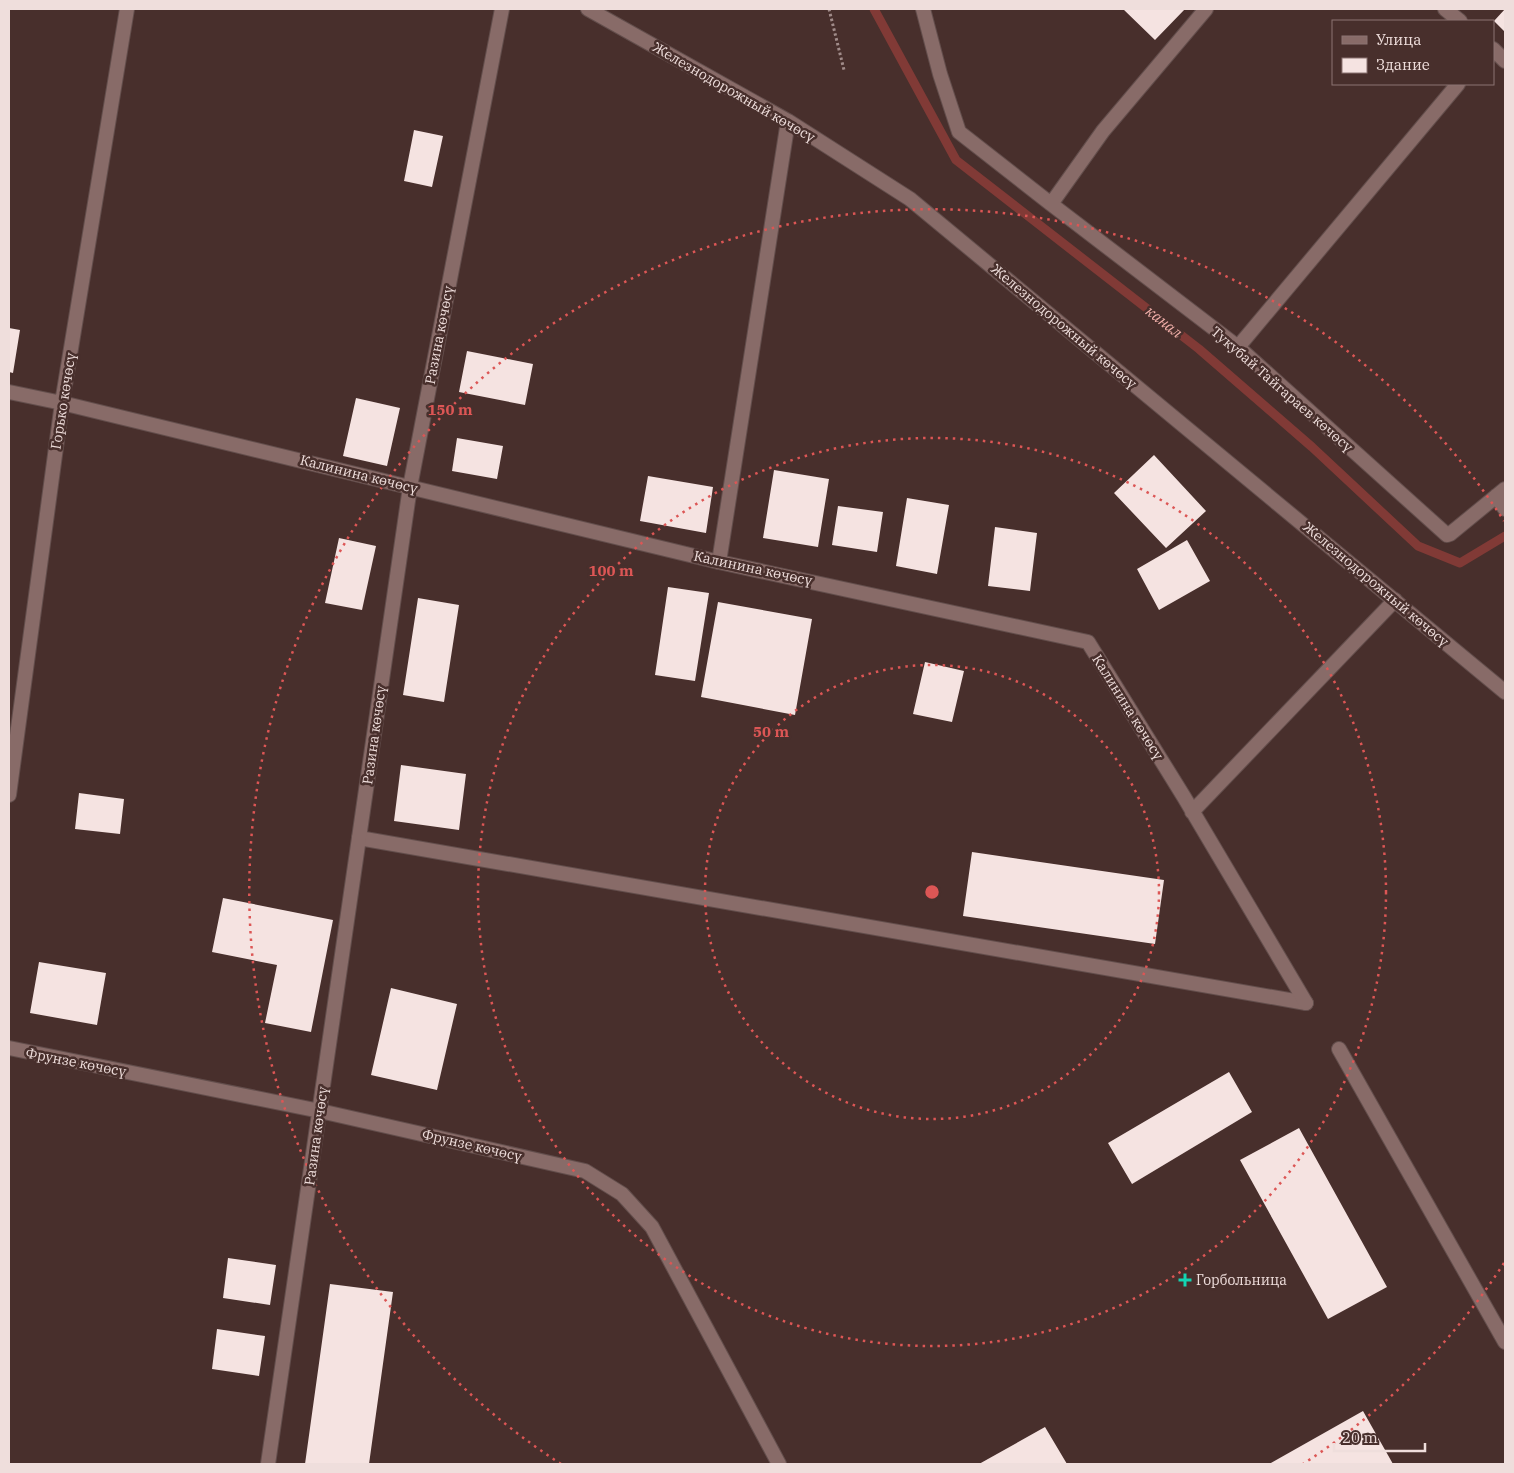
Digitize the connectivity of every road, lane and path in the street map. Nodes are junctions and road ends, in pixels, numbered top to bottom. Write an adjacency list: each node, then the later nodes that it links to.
1 (127, 9): 17 (street, Горько көчөсү)
2 (502, 9): 18 (street, Разина көчөсү)
3 (588, 9): 13 (street, Железнодорожный көчөсү)
4 (829, 9): 11 (path)
5 (923, 9): 14 (street, Тукубай Тайгараев көчөсү)
6 (1206, 9): 14 (street)
7 (1445, 9): 8 (street)
8 (1459, 20)
9 (1494, 50): 10 (street)
10 (1505, 61)
11 (844, 70)
12 (1457, 85): 15 (street)
13 (788, 121): 20 (street); 21 (street, Железнодорожный көчөсү)
14 (1051, 204): 15 (street, Тукубай Тайгараев көчөсү)
15 (1238, 347): 19 (street, Тукубай Тайгараев көчөсү)
16 (9, 392): 17 (street, Калинина көчөсү)
17 (62, 403): 18 (street, Калинина көчөсү); 23 (street, Горько көчөсү)
18 (410, 486): 20 (street, Калинина көчөсү); 25 (street, Разина көчөсү)
19 (1502, 499)
20 (719, 562): 24 (street, Калинина көчөсү)
21 (1394, 600): 22 (street, Железнодорожный көчөсү); 24 (street)
22 (1505, 692)
23 (9, 795)
24 (1192, 812): 25 (street, Калинина көчөсү)
25 (359, 838): 28 (street, Разина көчөсү)
26 (9, 1048): 28 (street, Фрунзе көчөсү)
27 (1339, 1049): 29 (street)
28 (320, 1111): 30 (street, Разина көчөсү); 31 (street, Фрунзе көчөсү)
29 (1505, 1342)
30 (268, 1464)
31 (779, 1464)

